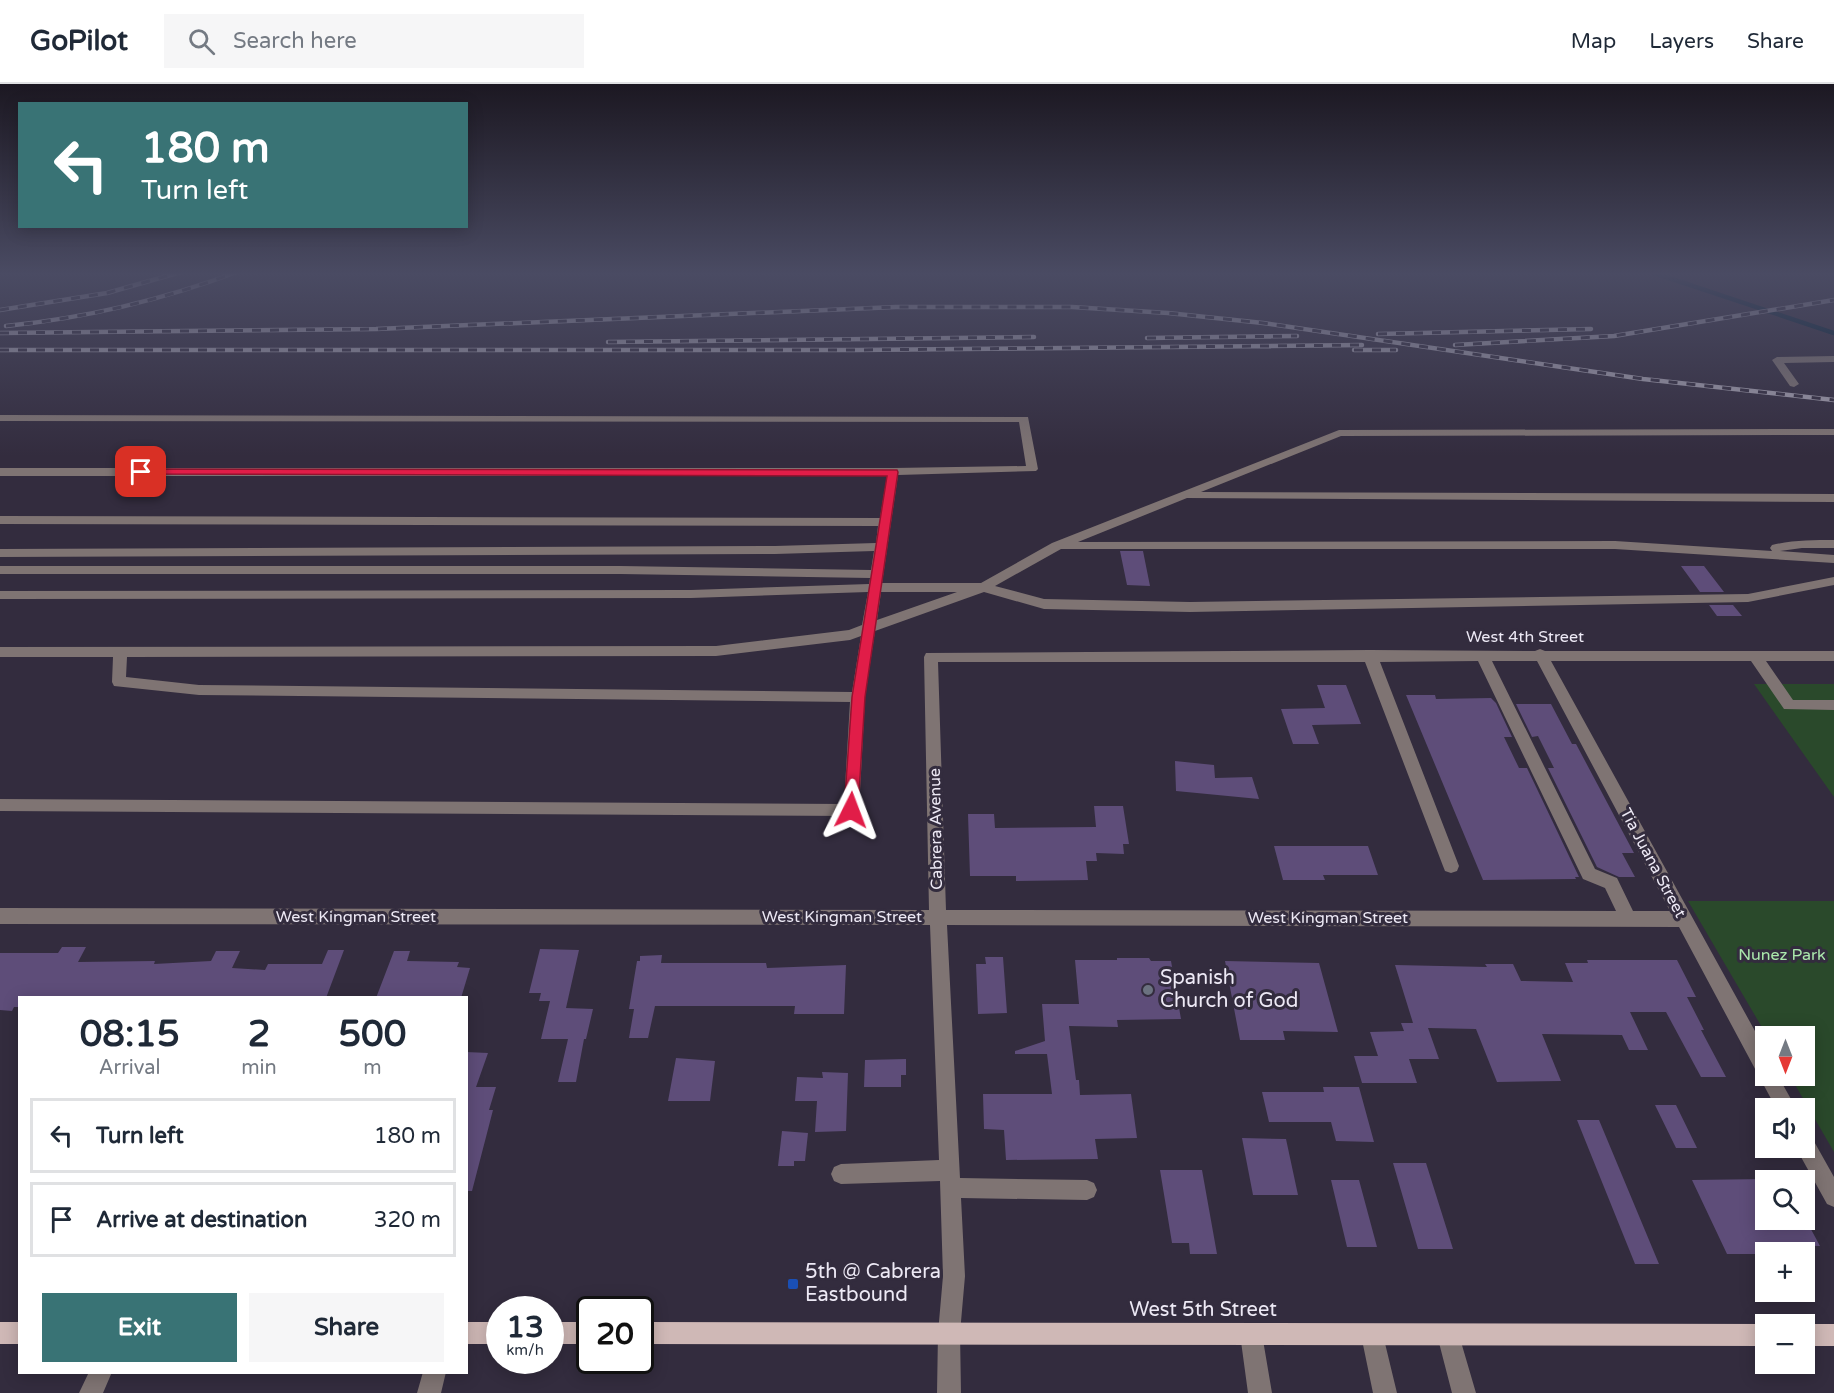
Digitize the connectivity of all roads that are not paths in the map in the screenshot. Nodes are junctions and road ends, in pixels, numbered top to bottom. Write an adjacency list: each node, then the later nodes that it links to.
1 (1834, 359): 2 (street)
2 (1794, 384)
3 (0, 418): 6 (street)
4 (1834, 432): 7 (street)
5 (0, 472): 6 (street)
6 (893, 472): 10 (street)
7 (1182, 496): 8 (street); 12 (street)
8 (1834, 498)
9 (0, 520): 10 (street)
10 (885, 522): 13 (street)
11 (1834, 544): 15 (street)
12 (1056, 546): 15 (street); 20 (street)
13 (882, 547): 14 (street); 18 (street)
14 (0, 553)
15 (1750, 553): 16 (street)
16 (1834, 559)
17 (0, 570): 18 (street)
18 (876, 581): 20 (street); 21 (street); 22 (street)
19 (1834, 581): 20 (street)
20 (983, 587): 22 (street)
21 (0, 595)
22 (869, 628): 24 (street); 31 (street)
23 (0, 652): 24 (street)
24 (120, 652): 31 (street)
25 (1540, 654): 28 (street, West 4th Street); 29 (street, West 4th Street); 38 (street, Tia Juana Street)
26 (1215, 655): 27 (street, West 4th Street); 36 (street, Cabrera Avenue)
27 (1370, 655): 28 (street, West 4th Street); 34 (street)
28 (1482, 655): 37 (street)
29 (1754, 655): 30 (street, West 4th Street); 32 (street)
30 (1834, 656)
31 (858, 697): 33 (street)
32 (1834, 705)
33 (0, 805)
34 (1451, 866)
35 (0, 916): 36 (street, West Kingman Street)
36 (938, 917): 37 (street, West Kingman Street); 42 (street, Cabrera Avenue)
37 (1628, 919): 38 (street, West Kingman Street)
38 (1683, 920): 39 (street, Tia Juana Street)
39 (1755, 1051)
40 (1812, 1158): 44 (street)
41 (841, 1174): 42 (street)
42 (949, 1179): 43 (street); 50 (street, Cabrera Avenue)
43 (1087, 1190)
44 (1834, 1197)
45 (0, 1333): 46 (main road)
46 (18, 1333)
47 (468, 1333): 48 (main road)
48 (486, 1333)
49 (654, 1333): 50 (main road, West 5th Street)
50 (949, 1333): 51 (main road, West 5th Street); 61 (street, Cabrera Avenue)
51 (1251, 1334): 52 (main road, West 5th Street); 62 (street)
52 (1372, 1335): 53 (main road, West 5th Street); 63 (street)
53 (1448, 1335): 54 (main road, West 5th Street); 64 (street)
54 (1755, 1335)
55 (1815, 1335): 56 (main road)
56 (1834, 1335)
57 (100, 1374): 59 (street)
58 (434, 1374): 60 (street)
59 (92, 1393)
60 (429, 1393)
61 (949, 1393)
62 (1260, 1393)
63 (1385, 1393)
64 (1464, 1393)

